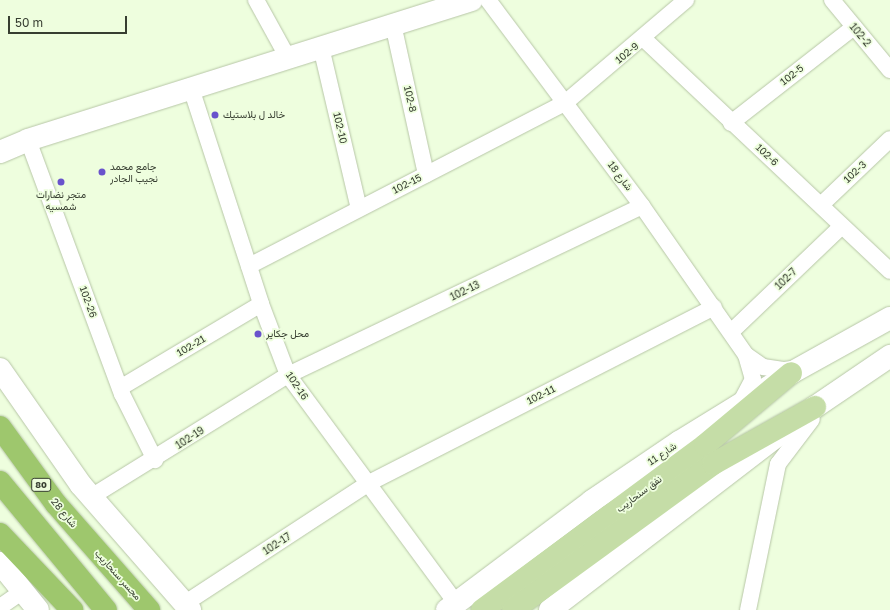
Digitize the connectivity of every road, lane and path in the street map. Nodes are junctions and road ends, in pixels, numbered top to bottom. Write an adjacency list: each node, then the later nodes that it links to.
1 (256, 0): 10 (street)
2 (471, 0): 6 (main road)
3 (488, 0): 13 (street, شارع 18)
4 (686, 0): 8 (street, 102-9)
5 (832, 0): 7 (street, 102-2)
6 (393, 24): 9 (main road); 18 (street, 102-8)
7 (854, 28): 11 (street, 102-2); 14 (street, 102-5)
8 (644, 39): 13 (street, 102-9); 14 (street, 102-6)
9 (321, 47): 10 (main road); 21 (street, 102-10)
10 (288, 58): 12 (main road)
11 (890, 70)
12 (191, 88): 15 (main road); 23 (street, 102-16)
13 (565, 103): 18 (street, 102-15); 20 (street, شارع 18)
14 (731, 123): 19 (street, 102-6)
15 (28, 140): 17 (main road); 35 (street, 102-26)
16 (890, 140): 19 (street, 102-3)
17 (0, 152)
18 (426, 174): 21 (street, 102-15)
19 (821, 205): 22 (street, 102-6)
20 (642, 206): 26 (street, شارع 18); 33 (street, 102-13)
21 (359, 209): 23 (street, 102-15)
22 (842, 226): 24 (street, 102-6); 28 (street, 102-7)
23 (249, 266): 25 (street, 102-16)
24 (890, 271)
25 (261, 304): 33 (street, 102-16); 35 (street, 102-21)
26 (714, 307): 28 (street, شارع 18); 41 (street, 102-11)
27 (890, 318): 32 (main road, شارع 11)
28 (731, 332): 29 (street, شارع 18)
29 (746, 356): 32 (street); 37 (street)
30 (890, 356): 34 (main road)
31 (0, 369): 42 (main road)
32 (798, 370): 37 (main road, شارع 11); 54 (main road, نفق سنحاريب)
33 (288, 375): 39 (street, 102-19); 41 (street, 102-16)
34 (850, 384): 36 (main road); 57 (street)
35 (120, 388): 39 (street, 102-26)
36 (815, 407): 55 (main road, نفق سنحاريب); 56 (main road)
37 (735, 408): 49 (main road, شارع 11)
38 (0, 427): 44 (highway, شارع 28 / 80)
39 (155, 460): 42 (street, 102-19)
40 (0, 482): 52 (highway)
41 (369, 483): 48 (street, 102-17); 49 (street, 102-16)
42 (91, 497): 48 (main road)
43 (0, 534): 51 (highway)
44 (87, 540): 53 (highway, مجسر سنحاريب / 80)
45 (0, 563): 46 (main road)
46 (23, 591): 47 (street); 50 (main road)
47 (0, 607)
48 (187, 607)
49 (451, 607)
50 (38, 610)
51 (72, 610)
52 (106, 610)
53 (149, 610)
54 (482, 610)
55 (513, 610)
56 (550, 610)
57 (748, 610)

